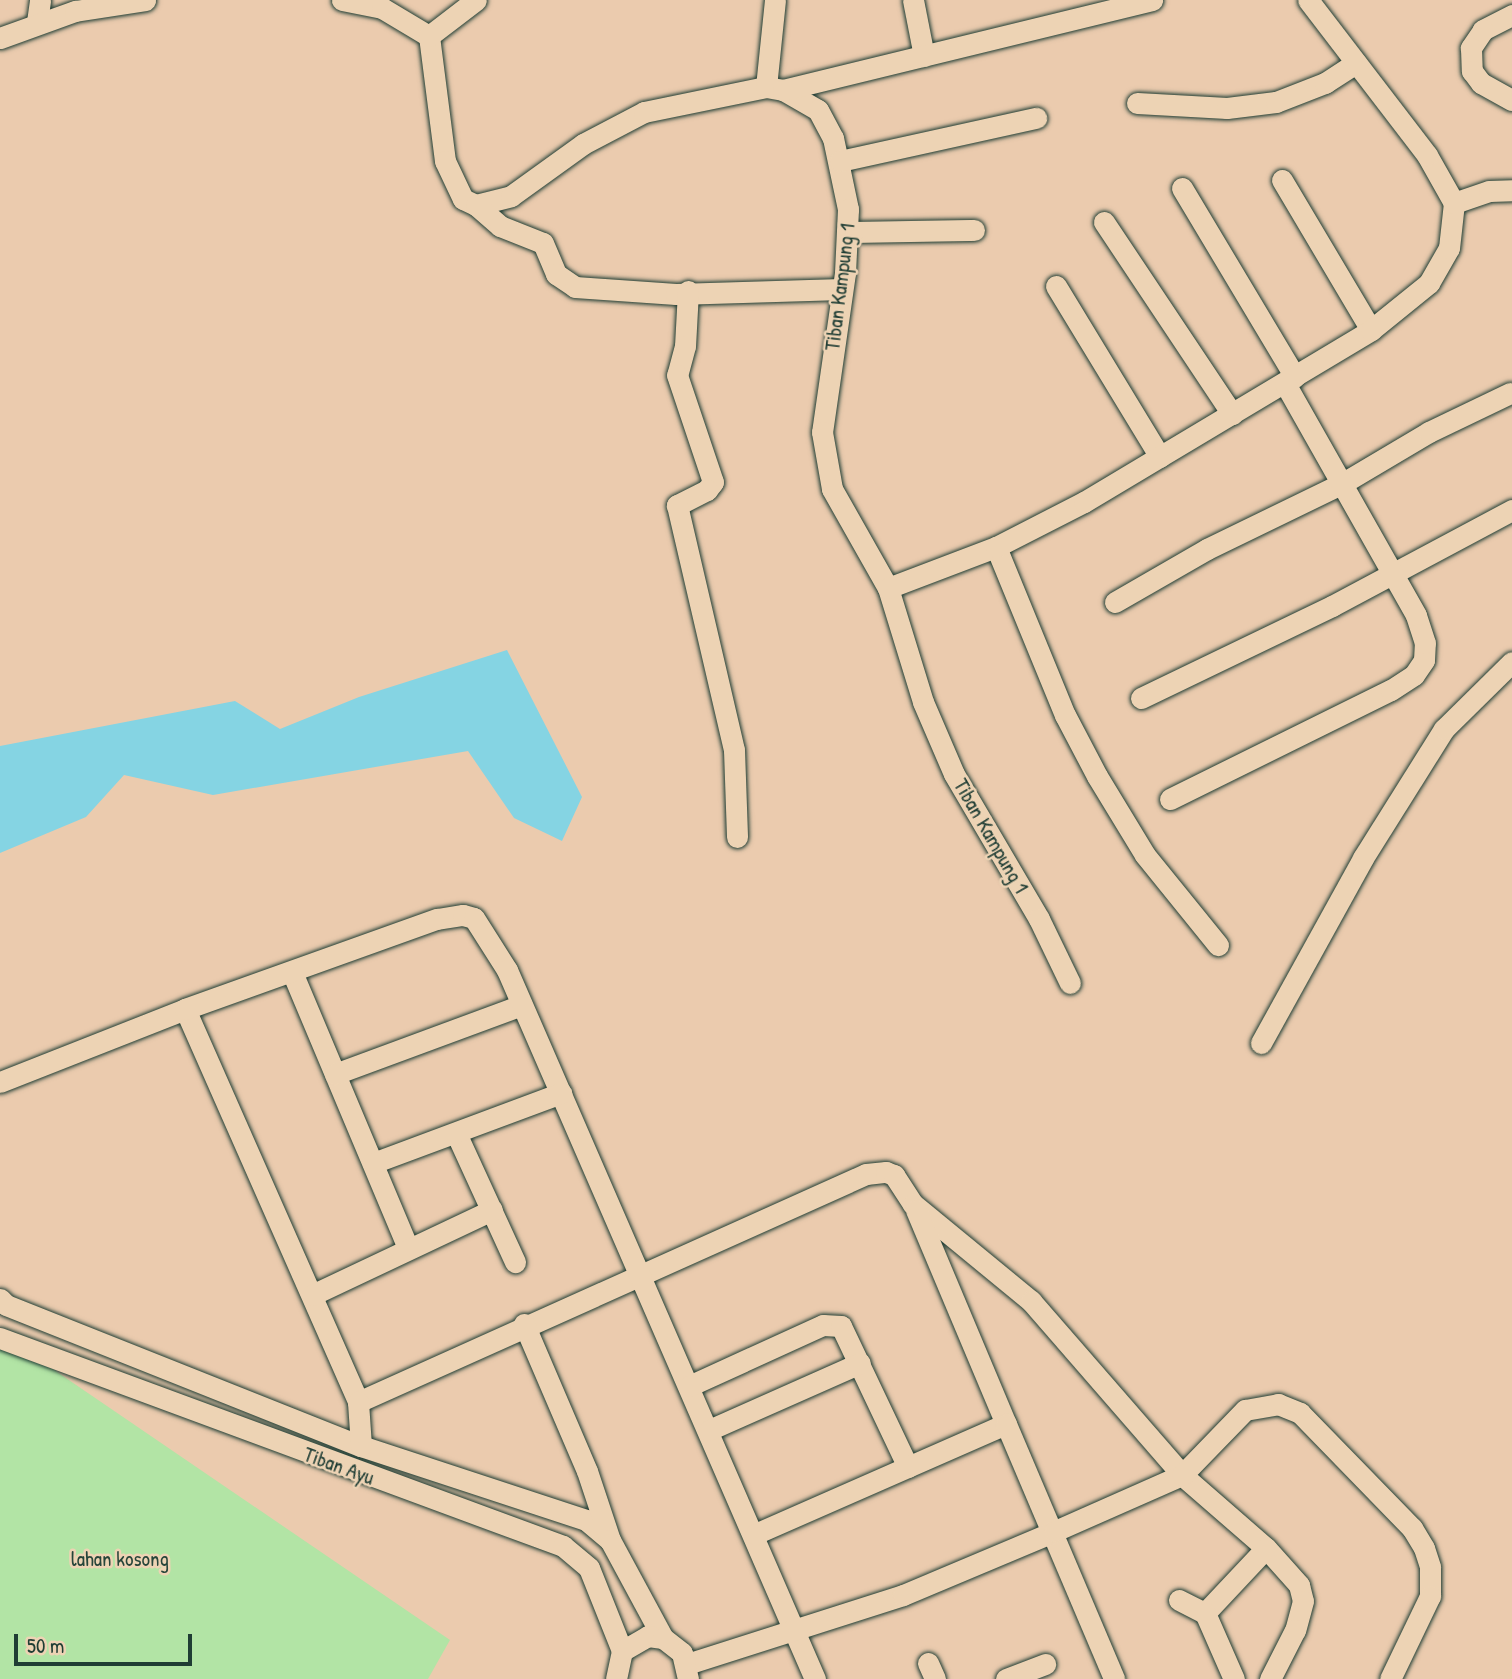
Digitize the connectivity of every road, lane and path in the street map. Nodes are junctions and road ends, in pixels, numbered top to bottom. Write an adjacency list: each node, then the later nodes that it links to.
1 (40, 0): 10 (street)
2 (145, 0): 10 (street)
3 (342, 0): 11 (street)
4 (476, 0): 11 (street)
5 (775, 0): 15 (street)
6 (913, 0): 13 (street)
7 (1152, 0): 13 (street)
8 (1308, 0): 14 (street)
9 (1512, 15): 16 (street)
10 (37, 22): 12 (street)
11 (429, 36): 24 (street)
12 (0, 38)
13 (923, 56): 15 (street)
14 (1356, 63): 17 (street); 23 (street)
15 (774, 89): 19 (street, Tiban Kampung 1); 24 (street)
16 (1512, 100)
17 (1137, 103)
18 (1036, 118): 19 (street)
19 (840, 161): 27 (street, Tiban Kampung 1)
20 (1282, 180): 31 (street)
21 (1182, 188): 32 (street)
22 (1512, 190): 23 (street)
23 (1454, 203): 31 (street)
24 (476, 205): 30 (street)
25 (1104, 222): 34 (street)
26 (974, 230): 27 (street)
27 (847, 232): 29 (street, Tiban Kampung 1)
28 (1056, 286): 35 (street)
29 (842, 289): 30 (street); 40 (street, Tiban Kampung 1)
30 (688, 291): 45 (street)
31 (1371, 330): 32 (street)
32 (1290, 380): 34 (street); 36 (street)
33 (1510, 393): 36 (street)
34 (1231, 414): 35 (street)
35 (1160, 457): 38 (street)
36 (1343, 483): 39 (street); 41 (street)
37 (1512, 510): 39 (street)
38 (996, 547): 40 (street); 46 (street)
39 (1393, 572): 43 (street); 44 (street)
40 (888, 587): 48 (street, Tiban Kampung 1)
41 (1115, 602)
42 (1512, 663): 51 (street)
43 (1141, 698)
44 (1170, 799)
45 (737, 837)
46 (1218, 945)
47 (292, 972): 49 (street); 50 (street); 52 (street)
48 (1070, 983)
49 (522, 1005): 52 (street); 54 (street)
50 (185, 1009): 53 (street); 62 (street)
51 (1261, 1043)
52 (335, 1074): 56 (street)
53 (0, 1082)
54 (561, 1093): 55 (street); 61 (street)
55 (456, 1133): 56 (street); 58 (street)
56 (373, 1163): 59 (street)
57 (913, 1204): 61 (street); 69 (street); 73 (street)
58 (492, 1210): 59 (street); 60 (street)
59 (408, 1248): 62 (street)
60 (515, 1262)
61 (638, 1276): 64 (street); 67 (street)
62 (312, 1296): 68 (street)
63 (0, 1299): 71 (street, Tiban Ayu)
64 (524, 1324): 68 (street); 76 (street)
65 (0, 1338): 82 (street, Tiban Ayu)
66 (860, 1363): 67 (street); 70 (street); 72 (street)
67 (689, 1386): 70 (street)
68 (358, 1402): 71 (street)
69 (1006, 1424): 72 (street); 74 (street)
70 (709, 1430): 75 (street)
71 (360, 1446): 76 (street, Tiban Ayu)
72 (908, 1467): 75 (street)
73 (1182, 1475): 74 (street); 77 (street); 91 (street)
74 (1055, 1531): 80 (street); 88 (street)
75 (755, 1534): 80 (street)
76 (610, 1540): 81 (street)
77 (1266, 1549): 79 (street); 90 (street)
78 (1179, 1600): 79 (street)
79 (1205, 1614): 89 (street)
80 (795, 1633): 84 (street); 86 (street)
81 (663, 1639): 82 (street); 84 (street)
82 (622, 1651): 85 (street)
83 (1045, 1664): 87 (street)
84 (687, 1672)
85 (616, 1679)
86 (815, 1679)
87 (1006, 1679)
88 (1114, 1679)
89 (1234, 1679)
90 (1270, 1679)
91 (1390, 1679)

